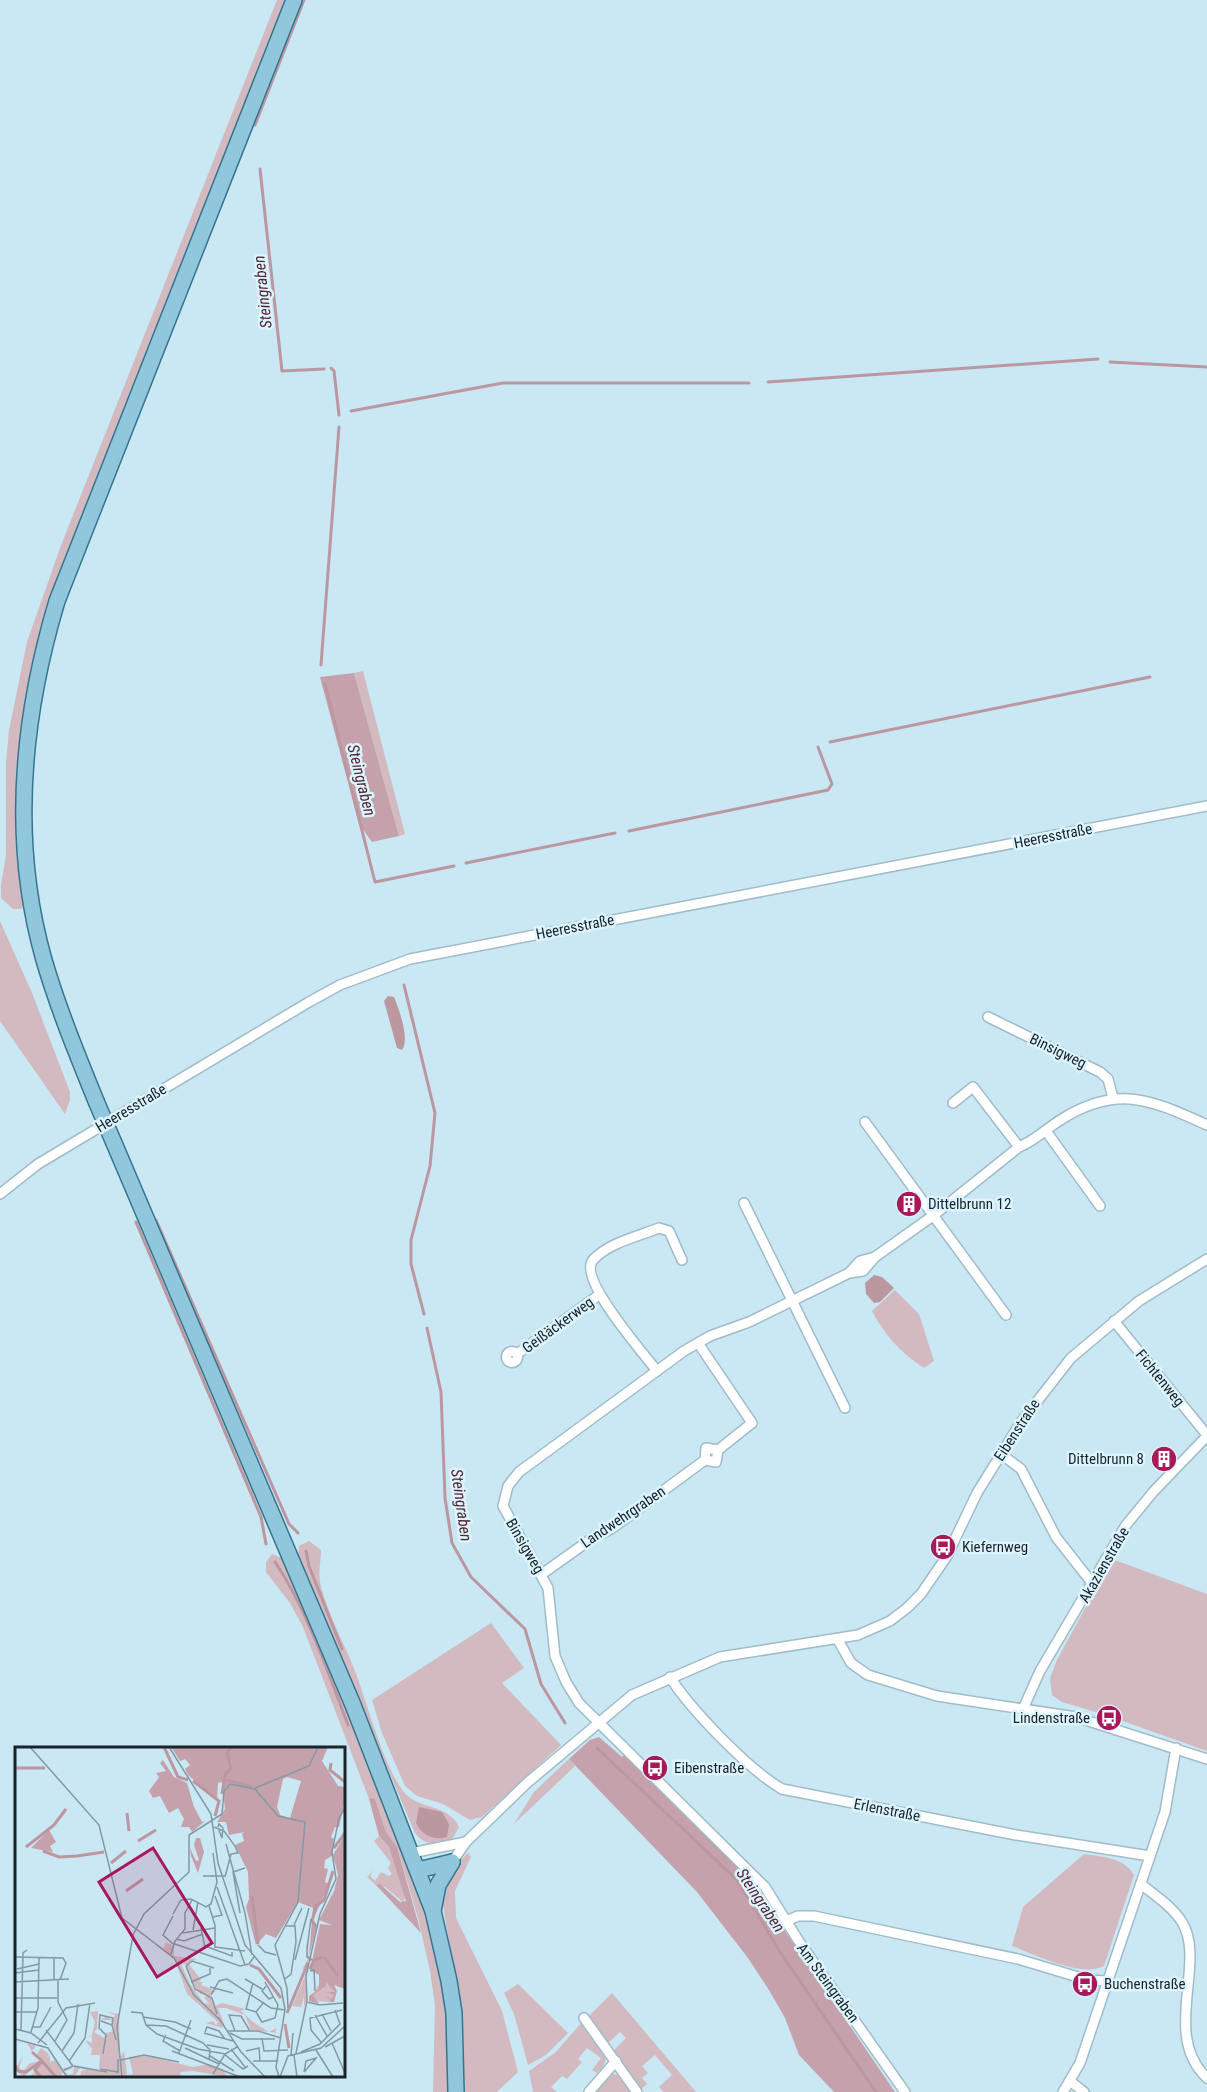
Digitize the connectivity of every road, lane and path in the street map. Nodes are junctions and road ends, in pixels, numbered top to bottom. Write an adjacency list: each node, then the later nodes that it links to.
1 (294, 0): 35 (main road, bridge)
2 (1207, 806): 10 (street, Heeresstraße)
3 (988, 1017): 4 (street, Binsigweg)
4 (1113, 1098): 7 (street, Binsigweg); 8 (street, Binsigweg)
5 (953, 1102): 9 (street)
6 (865, 1122): 13 (street)
7 (1207, 1125)
8 (1046, 1131): 9 (street, Binsigweg); 12 (street)
9 (1019, 1147): 13 (street, Binsigweg)
10 (0, 1194)
11 (744, 1203): 17 (street)
12 (1100, 1206)
13 (934, 1215): 17 (street, Binsigweg); 18 (street)
14 (681, 1260): 16 (street, Geißäckerweg)
15 (1205, 1264): 19 (street, Eibenstraße)
16 (599, 1295): 21 (street, Geißäckerweg); 22 (street, Geißäckerweg)
17 (792, 1301): 20 (street, Binsigweg); 23 (street)
18 (1006, 1315)
19 (1114, 1321): 24 (street, Fichtenweg); 25 (street, Eibenstraße)
20 (698, 1343): 22 (street, Binsigweg); 26 (street, Landwehrgraben)
21 (517, 1354)
22 (657, 1371): 26 (street, Binsigweg)
23 (845, 1408)
24 (1207, 1435): 27 (street, Akazienstraße)
25 (1001, 1454): 27 (street); 28 (street, Eibenstraße)
26 (542, 1574): 31 (street, Binsigweg)
27 (1092, 1583): 30 (street, Akazienstraße)
28 (838, 1640): 29 (street, Eibenstraße); 30 (street)
29 (670, 1677): 31 (street, Eibenstraße); 36 (street, Erlenstraße)
30 (1023, 1709): 32 (street)
31 (598, 1723): 34 (street); 41 (street, Am Steingraben)
32 (1176, 1748): 33 (street); 36 (street)
33 (1207, 1759)
34 (466, 1842): 35 (street); 37 (street)
35 (411, 1853): 38 (main road)
36 (1150, 1856): 39 (street)
37 (452, 1862): 38 (main road); 40 (main road)
38 (418, 1870): 40 (main road)
39 (1141, 1884): 42 (street); 45 (street)
40 (433, 1911): 47 (main road)
41 (786, 1921): 42 (street); 50 (street, Am Steingraben)
42 (1106, 1982): 46 (street)
43 (584, 2018): 44 (street)
44 (616, 2061): 48 (street); 49 (street)
45 (1207, 2078)
46 (1070, 2081): 51 (street); 52 (street)
47 (456, 2092)
48 (589, 2092)
49 (637, 2092)
50 (905, 2092)
51 (1063, 2092)
52 (1084, 2092)

